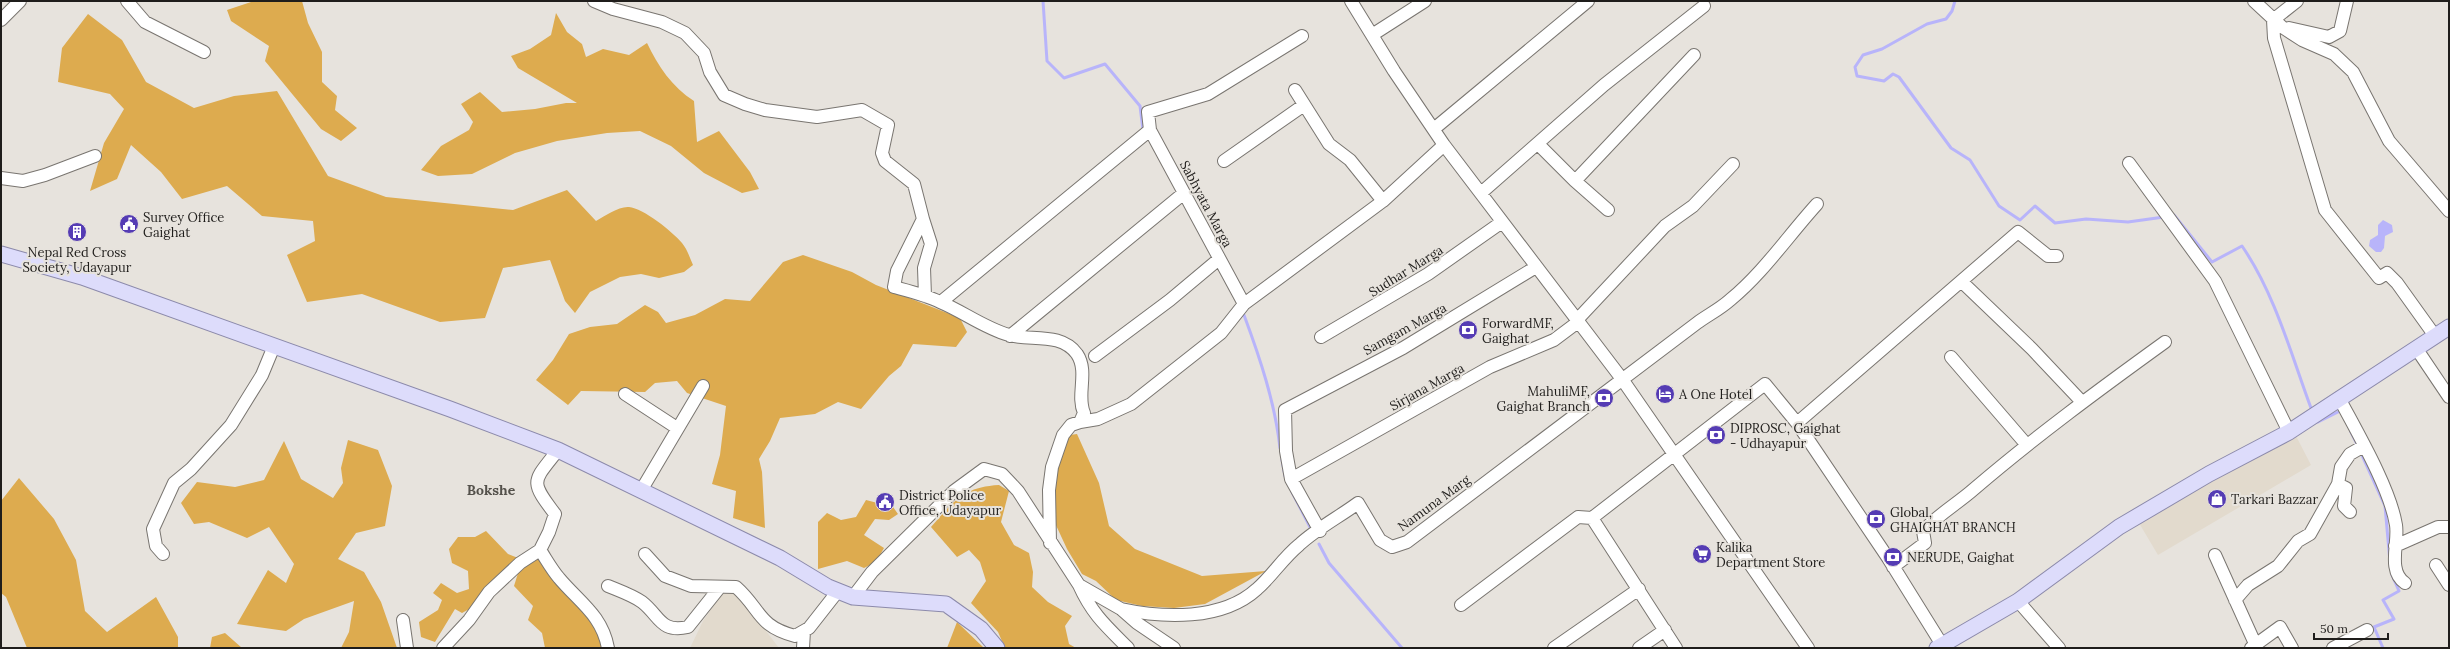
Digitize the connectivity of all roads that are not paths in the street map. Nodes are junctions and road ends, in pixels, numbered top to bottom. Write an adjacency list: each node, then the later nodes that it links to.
1 (20, 1): 11 (street)
2 (127, 1): 15 (street)
3 (594, 1): 35 (street)
4 (1351, 1): 13 (street)
5 (1425, 1): 13 (street)
6 (1588, 1): 19 (street)
7 (2254, 1): 12 (street)
8 (2297, 1): 12 (street)
9 (2347, 1): 12 (street)
10 (1704, 6): 21 (street)
11 (1, 20)
12 (2278, 24): 34 (street); 48 (street)
13 (1372, 35): 19 (street)
14 (1302, 36): 20 (street)
15 (204, 52)
16 (1694, 55): 28 (street)
17 (1294, 90): 18 (street)
18 (1304, 105): 24 (street); 31 (street)
19 (1435, 128): 22 (street)
20 (1150, 130): 29 (street, Sabhyata Marga); 43 (street)
21 (1538, 144): 28 (street); 30 (street)
22 (1444, 145): 30 (street); 31 (street)
23 (95, 156): 27 (street)
24 (1224, 161)
25 (1733, 164): 45 (street, Sirjana Marga)
26 (2129, 164): 64 (street)
27 (1, 178)
28 (1575, 181): 33 (street)
29 (1184, 193): 39 (street, Sabhyata Marga); 47 (street)
30 (1481, 193): 36 (street)
31 (1383, 201): 44 (street)
32 (1817, 204): 55 (street)
33 (1608, 210)
34 (2449, 211)
35 (923, 219): 42 (street); 42 (street)
36 (1502, 222): 40 (street); 49 (street, Sudhar Marga)
37 (1, 254): 51 (main road)
38 (2056, 256): 41 (street)
39 (1219, 259): 44 (street, Sabhyata Marga); 53 (street)
40 (1536, 267): 45 (street); 69 (street, Samgam Marga)
41 (1962, 282): 60 (street); 62 (street)
42 (925, 296): 43 (street)
43 (941, 302): 47 (street)
44 (1244, 304): 61 (street)
45 (1577, 322): 55 (street); 69 (street, Sirjana Marga)
46 (2449, 326): 48 (main road)
47 (1010, 336): 61 (street)
48 (2435, 336): 52 (main road)
49 (1321, 338)
50 (2165, 342): 60 (street)
51 (274, 346): 67 (main road); 79 (street)
52 (2416, 348): 58 (street); 59 (main road)
53 (1095, 356)
54 (1951, 357): 65 (street)
55 (1622, 379): 68 (street); 75 (street, Namuna Marg)
56 (703, 386): 63 (street)
57 (625, 394): 63 (street)
58 (2449, 397)
59 (2339, 398): 64 (main road); 66 (street)
60 (2082, 402): 65 (street)
61 (1080, 422): 76 (street)
62 (1797, 423): 68 (street); 83 (street)
63 (677, 428): 71 (street)
64 (2289, 432): 93 (main road)
65 (2026, 444): 83 (street)
66 (2361, 448): 70 (street); 77 (street)
67 (558, 450): 71 (main road); 78 (street)
68 (1673, 455): 73 (street); 112 (street)
69 (1291, 479): 75 (street)
70 (2338, 484): 72 (street); 92 (street)
71 (642, 489): 90 (main road)
72 (2350, 512)
73 (1592, 518): 89 (street); 94 (street)
74 (2449, 527): 77 (street)
75 (1320, 531): 95 (street, Namuna Marg)
76 (1050, 543): 85 (street); 91 (street)
77 (2395, 546): 84 (street)
78 (540, 550): 104 (street); 105 (street)
79 (163, 554)
80 (645, 554): 88 (street)
81 (2215, 555): 92 (street)
82 (2436, 565): 86 (street)
83 (1893, 567): 101 (street)
84 (2405, 583)
85 (1079, 585): 95 (street); 108 (street)
86 (2449, 585)
87 (608, 586): 88 (street)
88 (720, 587): 99 (street)
89 (1638, 589): 97 (street); 109 (street)
90 (838, 591): 91 (main road); 99 (street)
91 (853, 597): 107 (main road)
92 (2235, 600): 102 (street)
93 (2018, 601): 101 (main road); 113 (street)
94 (1461, 605)
95 (1121, 609): 100 (street)
96 (403, 620): 103 (street)
97 (1665, 630): 110 (street); 111 (street)
98 (2367, 630): 115 (street)
99 (804, 631): 106 (street)
100 (1170, 647)
101 (1941, 647)
102 (2254, 647): 114 (street)
103 (407, 648)
104 (443, 648)
105 (608, 648)
106 (803, 648)
107 (997, 648)
108 (1128, 648)
109 (1554, 648)
110 (1639, 648)
111 (1676, 648)
112 (1808, 648)
113 (2059, 648)
114 (2292, 648)
115 (2333, 648)

